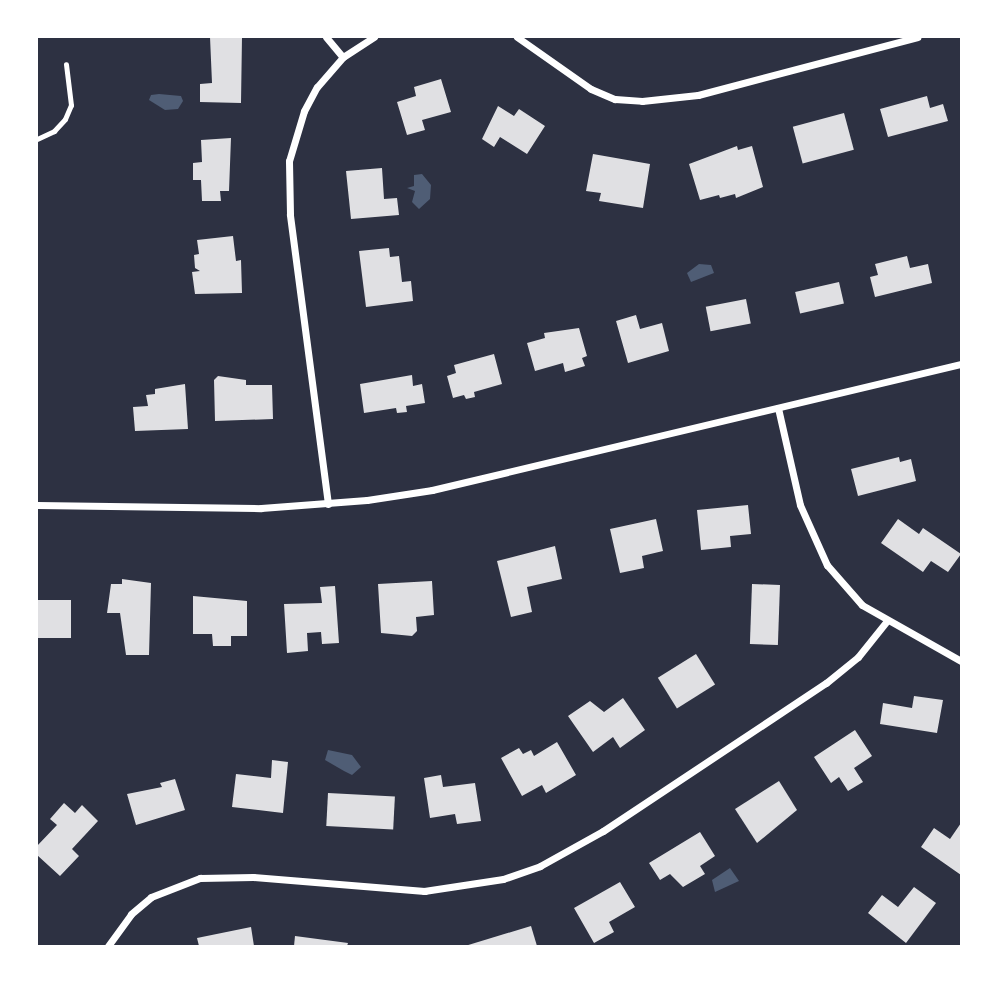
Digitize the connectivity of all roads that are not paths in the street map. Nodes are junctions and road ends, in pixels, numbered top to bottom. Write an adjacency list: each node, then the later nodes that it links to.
1 (326, 37): 5 (street)
2 (374, 37): 5 (street)
3 (517, 37): 4 (street)
4 (918, 37)
5 (343, 57): 10 (street)
6 (66, 64): 7 (lane)
7 (37, 139)
8 (961, 364): 9 (street)
9 (778, 408): 10 (street); 12 (street)
10 (328, 504): 11 (street)
11 (37, 505)
12 (886, 622): 13 (street); 14 (street)
13 (961, 661)
14 (108, 946)

